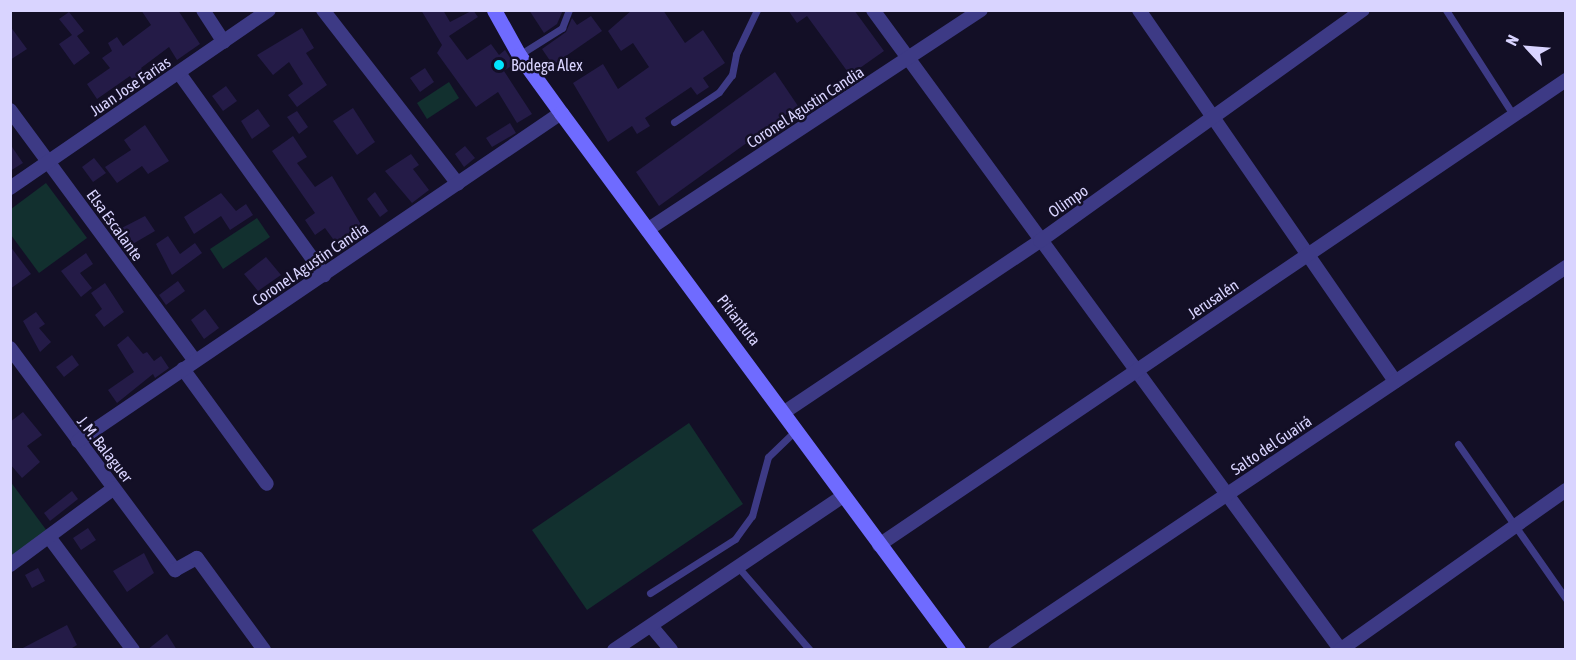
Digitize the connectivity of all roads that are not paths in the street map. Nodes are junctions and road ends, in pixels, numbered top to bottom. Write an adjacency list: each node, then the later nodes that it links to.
1 (203, 10): 12 (street)
2 (269, 10): 12 (street, Juan Jose Farias)
3 (322, 10): 23 (street)
4 (569, 10): 13 (lane)
5 (757, 10): 21 (lane)
6 (873, 10): 14 (street)
7 (981, 10): 14 (street, Coronel Agustin Candia)
8 (1139, 10): 20 (street)
9 (1364, 10): 20 (street, Olimpo)
10 (1446, 10): 19 (lane)
11 (495, 11): 13 (street, Pitiantuta)
12 (224, 42): 15 (street, Juan Jose Farias)
13 (519, 55): 18 (street, Pitiantuta)
14 (908, 59): 25 (street, Coronel Agustin Candia); 26 (street)
15 (179, 73): 22 (street, Juan Jose Farias); 29 (street)
16 (1564, 84): 19 (street, Jerusalén)
17 (10, 110): 22 (street, Elsa Escalante)
18 (561, 113): 23 (street, Coronel Agustin Candia); 25 (street, Pitiantuta)
19 (1514, 116): 27 (street, Jerusalén)
20 (1215, 119): 26 (street, Olimpo); 27 (street)
21 (674, 122)
22 (48, 161): 24 (street, Juan Jose Farias); 31 (street, Elsa Escalante)
23 (458, 184): 29 (street, Coronel Agustin Candia)
24 (10, 188)
25 (646, 230): 34 (street, Pitiantuta)
26 (1040, 241): 32 (street); 34 (street, Olimpo)
27 (1307, 255): 32 (street, Jerusalén); 33 (street)
28 (1565, 270): 33 (street, Salto del Guairá)
29 (324, 275): 31 (street, Coronel Agustin Candia)
30 (10, 348): 36 (street, J. M. Balaguer)
31 (188, 364): 36 (street, Coronel Agustin Candia); 38 (street, Elsa Escalante)
32 (1136, 370): 41 (street); 45 (street, Jerusalén)
33 (1395, 381): 41 (street, Salto del Guairá)
34 (786, 411): 35 (street, Pitiantuta)
35 (798, 429): 42 (street, Pitiantuta); 48 (lane)
36 (78, 441): 39 (street, J. M. Balaguer)
37 (1458, 444): 43 (lane)
38 (267, 484)
39 (114, 488): 44 (street); 53 (street, J. M. Balaguer)
40 (1566, 490): 43 (street)
41 (1227, 494): 51 (street); 58 (street, Salto del Guairá)
42 (843, 496): 45 (street, Pitiantuta); 47 (street)
43 (1513, 526): 49 (lane); 51 (street)
44 (49, 537): 46 (street); 52 (street)
45 (879, 545): 57 (street, Pitiantuta)
46 (10, 566)
47 (738, 567): 50 (street); 56 (lane)
48 (650, 593)
49 (1566, 598)
50 (651, 626): 54 (street); 55 (street)
51 (1340, 649)
52 (134, 650)
53 (264, 650)
54 (614, 650)
55 (671, 650)
56 (810, 650)
57 (958, 650)
58 (996, 650)

